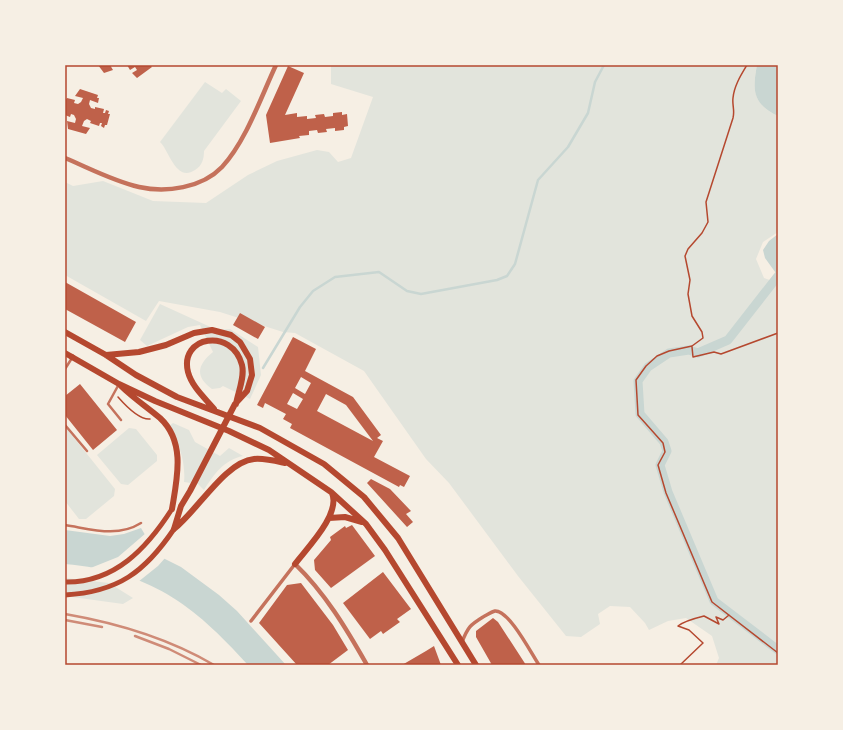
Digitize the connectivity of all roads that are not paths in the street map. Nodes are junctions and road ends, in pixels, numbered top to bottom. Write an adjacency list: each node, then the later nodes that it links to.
1 (276, 65): 2 (street)
2 (65, 158)
3 (65, 332): 5 (main road)
4 (65, 353): 6 (main road)
5 (106, 355): 9 (main road); 10 (main road)
6 (72, 357): 7 (street); 8 (main road)
7 (65, 369)
8 (119, 384): 11 (street); 14 (main road); 17 (main road)
9 (236, 404): 10 (main road); 16 (main road)
10 (214, 409): 27 (main road)
11 (121, 420)
12 (65, 426): 13 (street)
13 (87, 452)
14 (287, 463): 15 (main road); 22 (main road)
15 (331, 492): 18 (main road); 20 (main road)
16 (180, 506): 17 (main road); 22 (main road)
17 (172, 509): 24 (main road)
18 (329, 518): 20 (main road); 23 (main road)
19 (141, 523): 21 (street)
20 (366, 524): 29 (main road)
21 (65, 525)
22 (174, 530): 25 (main road)
23 (295, 564): 26 (street); 28 (street)
24 (65, 582)
25 (65, 596)
26 (251, 621)
27 (462, 642): 30 (main road); 31 (street)
28 (367, 665)
29 (458, 665)
30 (476, 665)
31 (539, 665)

